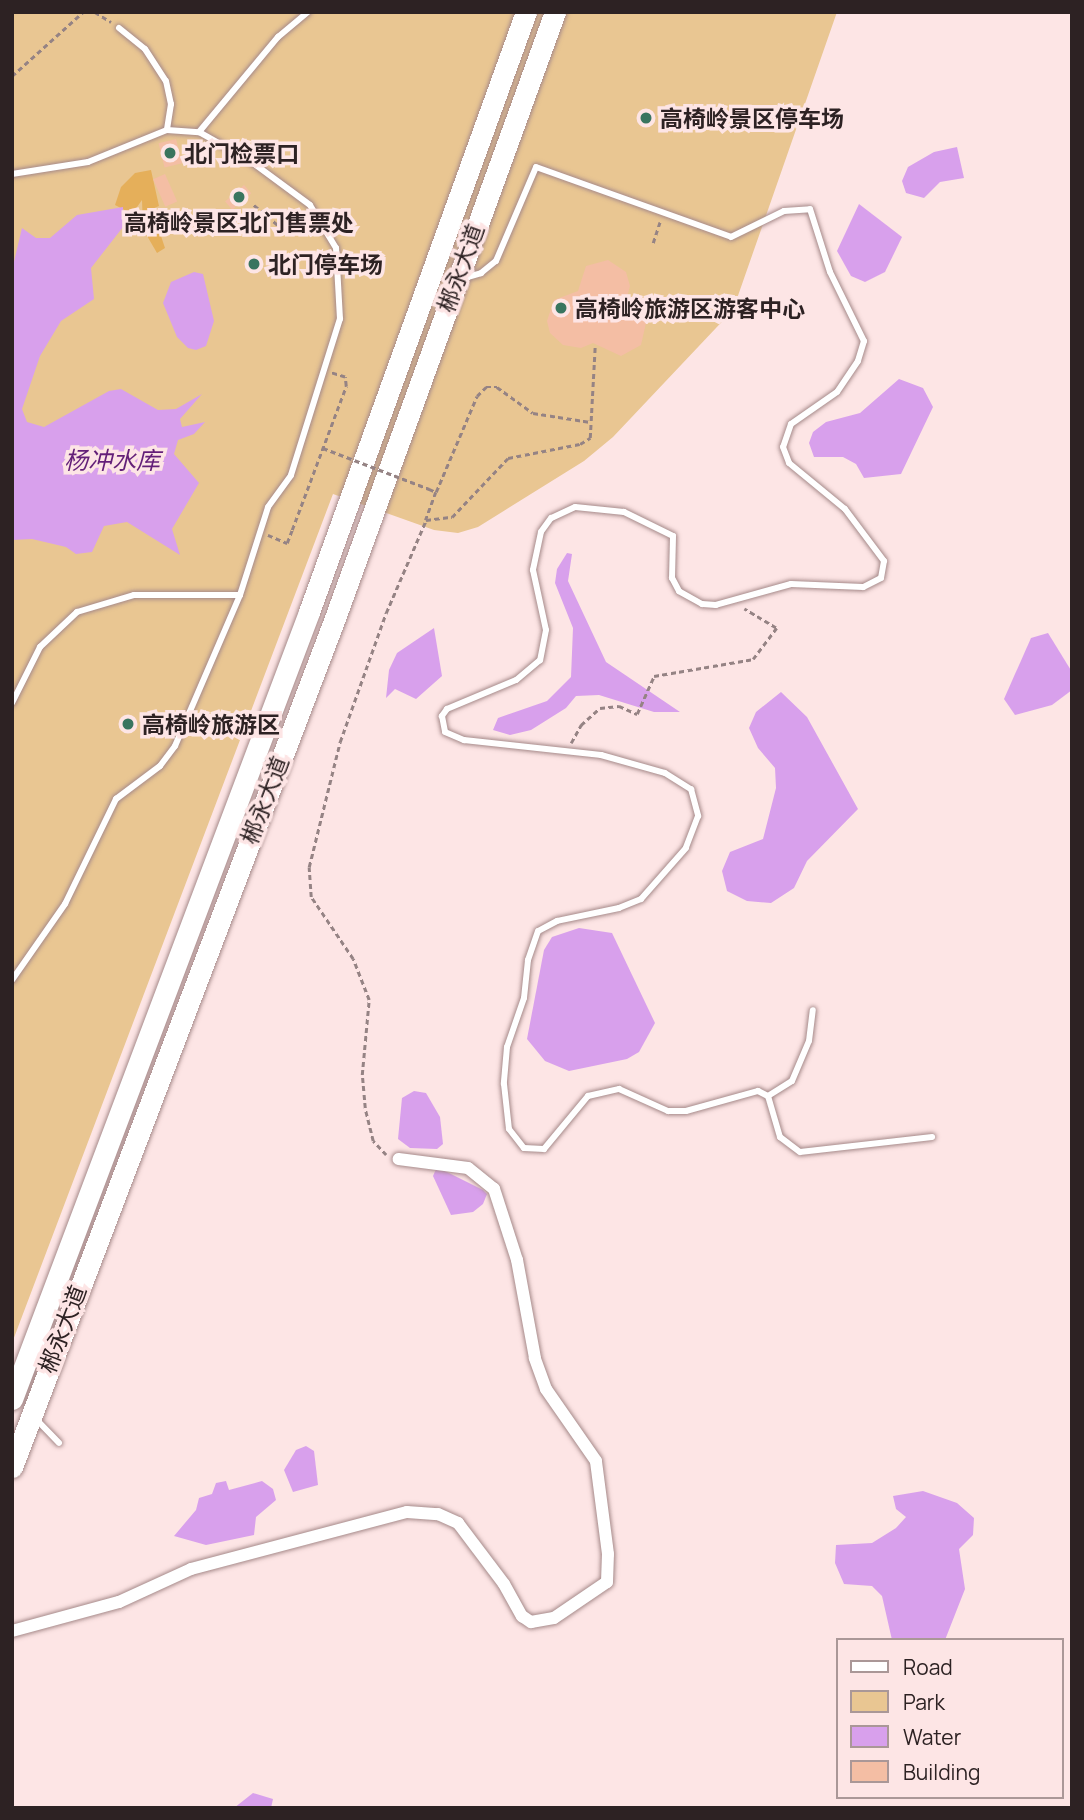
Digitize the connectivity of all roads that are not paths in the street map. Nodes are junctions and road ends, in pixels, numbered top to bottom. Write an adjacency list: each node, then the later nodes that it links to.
1 (308, 12): 6 (lane)
2 (526, 12): 16 (highway, 郴永大道)
3 (555, 12): 8 (highway, 郴永大道)
4 (119, 28): 5 (lane)
5 (167, 130): 6 (lane); 7 (lane)
6 (199, 132): 9 (lane)
7 (12, 174)
8 (456, 279): 13 (lane); 17 (highway, 郴永大道)
9 (240, 595): 10 (lane); 11 (lane)
10 (12, 703)
11 (12, 980)
12 (813, 1010): 13 (lane)
13 (768, 1096): 14 (lane)
14 (932, 1137)
15 (399, 1158): 20 (street)
16 (12, 1399)
17 (21, 1410): 18 (lane); 19 (highway, 郴永大道)
18 (60, 1443)
19 (12, 1467)
20 (12, 1631)

